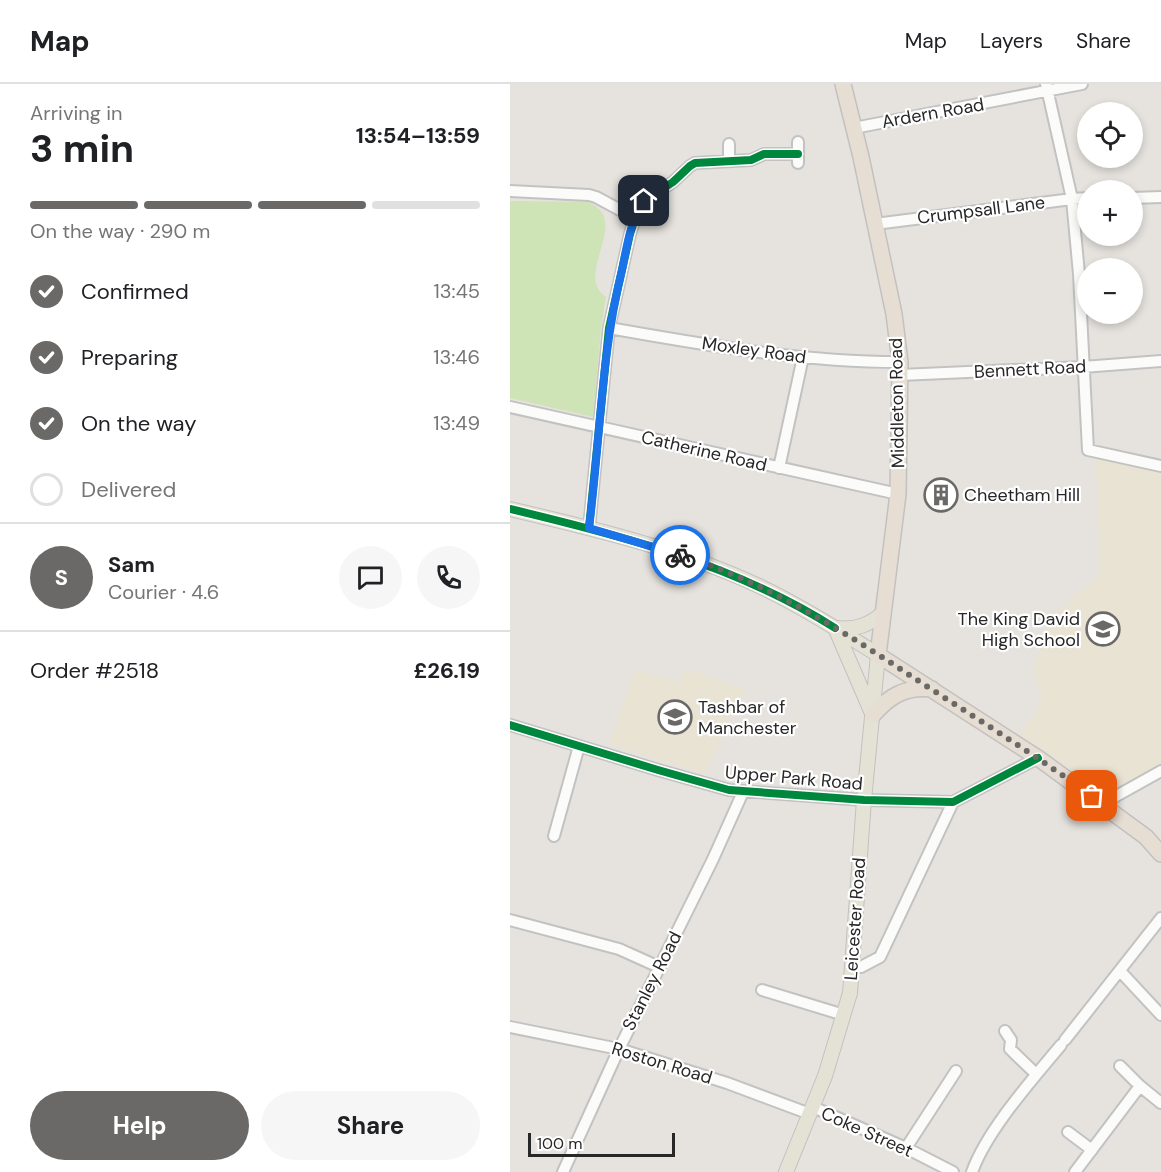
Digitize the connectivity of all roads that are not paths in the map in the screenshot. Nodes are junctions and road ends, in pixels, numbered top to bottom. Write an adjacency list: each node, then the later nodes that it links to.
1 (843, 84): 4 (highway, Middleton Road)
2 (1082, 84): 3 (street, Ardern Road)
3 (1047, 87): 4 (street, Ardern Road); 11 (street)
4 (854, 128): 14 (highway, Middleton Road)
5 (798, 142): 7 (street)
6 (729, 144): 7 (street)
7 (729, 160): 13 (street)
8 (510, 191): 13 (street)
9 (1161, 197): 10 (street)
10 (1143, 198)
11 (1072, 199): 12 (street, Crumpsall Lane); 14 (street, Crumpsall Lane); 18 (street)
12 (1077, 199)
13 (635, 218): 15 (street)
14 (875, 224): 19 (highway, Middleton Road)
15 (609, 328): 16 (street, Moxley Road); 21 (street)
16 (803, 357): 19 (street, Moxley Road); 23 (street)
17 (1161, 361): 18 (street, Bennett Road)
18 (1083, 367): 19 (street, Bennett Road); 22 (street)
19 (900, 369): 24 (highway, Middleton Road)
20 (510, 407): 21 (street, Catherine Road)
21 (600, 427): 23 (street, Catherine Road); 26 (street)
22 (1161, 466)
23 (778, 468): 24 (street, Catherine Road)
24 (898, 494): 27 (highway, Middleton Road)
25 (510, 509): 26 (main road)
26 (589, 528): 28 (main road)
27 (883, 613): 28 (main road); 29 (highway, Middleton Road)
28 (835, 628): 29 (main road); 31 (main road)
29 (878, 655): 30 (highway); 31 (main road, Leicester Road)
30 (932, 689): 31 (highway); 34 (highway)
31 (873, 715): 37 (main road, Leicester Road)
32 (510, 725): 33 (street, Upper Park Road)
33 (579, 746): 36 (street, Upper Park Road); 40 (street)
34 (1038, 758): 38 (street, Upper Park Road); 39 (highway)
35 (1161, 771): 39 (street)
36 (743, 792): 37 (street, Upper Park Road); 45 (street, Stanley Road)
37 (864, 800): 38 (street, Upper Park Road); 44 (main road, Leicester Road)
38 (953, 802): 44 (street)
39 (1102, 804): 41 (highway)
40 (554, 836)
41 (1161, 854)
42 (1161, 918): 46 (street)
43 (510, 920): 45 (street)
44 (853, 966): 48 (main road, Leicester Road)
45 (659, 967): 52 (street, Stanley Road)
46 (1120, 971): 49 (street); 55 (street)
47 (762, 990): 48 (street)
48 (844, 1016): 58 (main road, Leicester Road)
49 (1161, 1016)
50 (510, 1027): 52 (street, Roston Road)
51 (1005, 1031): 55 (street)
52 (619, 1049): 58 (street, Roston Road); 62 (street, Stanley Road)
53 (1120, 1066): 56 (street)
54 (956, 1071): 60 (street)
55 (1036, 1074): 65 (street)
56 (1140, 1086): 57 (street); 61 (street)
57 (1161, 1103)
58 (812, 1111): 60 (street, Coke Street); 63 (main road, Leicester Road)
59 (1068, 1132): 61 (street)
60 (906, 1149): 64 (street, Coke Street)
61 (1092, 1150): 66 (street)
62 (563, 1172)
63 (786, 1172)
64 (953, 1172)
65 (972, 1172)
66 (1075, 1172)

